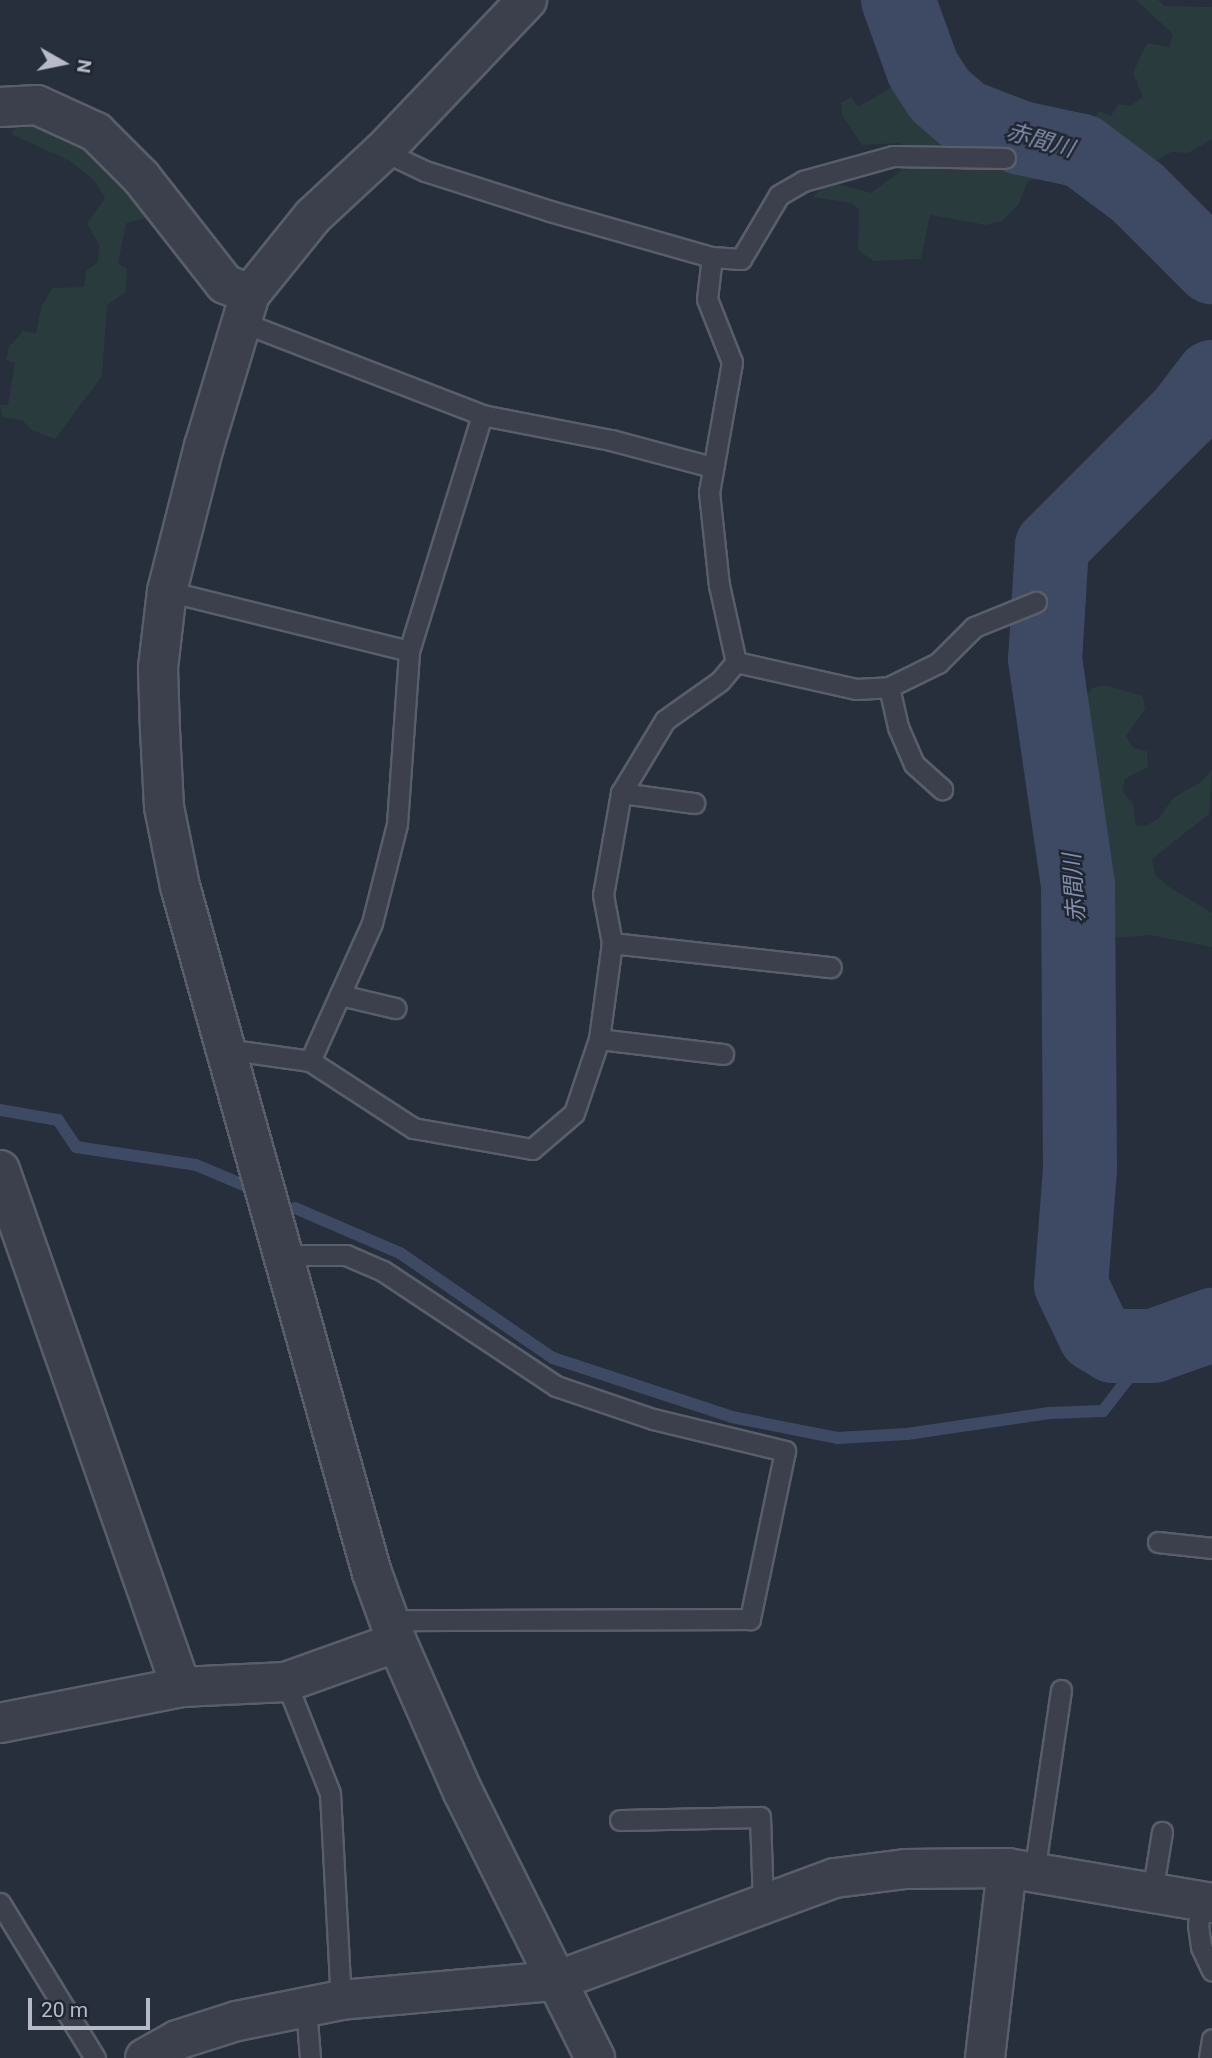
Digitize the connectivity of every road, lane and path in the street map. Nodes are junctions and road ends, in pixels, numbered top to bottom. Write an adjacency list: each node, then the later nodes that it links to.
1 (527, 0): 3 (street)
2 (0, 107): 6 (street)
3 (383, 151): 5 (lane); 6 (street)
4 (1005, 158): 5 (lane)
5 (712, 257): 8 (lane)
6 (245, 308): 7 (lane); 9 (street)
7 (482, 415): 8 (lane); 11 (lane)
8 (712, 467): 12 (lane)
9 (167, 591): 11 (lane); 22 (street)
10 (1036, 602): 13 (lane)
11 (409, 651): 19 (lane)
12 (736, 662): 13 (lane); 15 (lane)
13 (889, 687): 14 (lane)
14 (942, 789)
15 (621, 793): 16 (lane); 17 (lane)
16 (694, 803)
17 (612, 943): 18 (lane); 21 (lane)
18 (831, 967)
19 (340, 995): 20 (lane); 24 (lane)
20 (395, 1008)
21 (599, 1039): 23 (lane); 24 (lane)
22 (225, 1049): 24 (lane); 26 (street)
23 (723, 1054)
24 (310, 1061)
25 (0, 1170): 31 (street)
26 (286, 1255): 29 (street); 29 (lane)
27 (1158, 1542): 28 (lane)
28 (1212, 1548)
29 (393, 1631): 30 (street); 42 (street)
30 (286, 1682): 31 (street); 43 (lane)
31 (181, 1686): 33 (street)
32 (1061, 1690): 36 (lane)
33 (0, 1723)
34 (621, 1820): 39 (lane)
35 (1162, 1832): 37 (lane)
36 (1021, 1870): 37 (street); 39 (street); 49 (street)
37 (1152, 1894): 40 (street)
38 (0, 1903): 45 (lane)
39 (763, 1903): 42 (street)
40 (1207, 1903): 41 (lane)
41 (1212, 1971)
42 (556, 1981): 43 (street); 48 (street)
43 (324, 2004): 46 (street); 47 (lane)
44 (1212, 2039): 50 (lane)
45 (95, 2058)
46 (145, 2058)
47 (310, 2058)
48 (595, 2058)
49 (985, 2058)
50 (1209, 2058)

